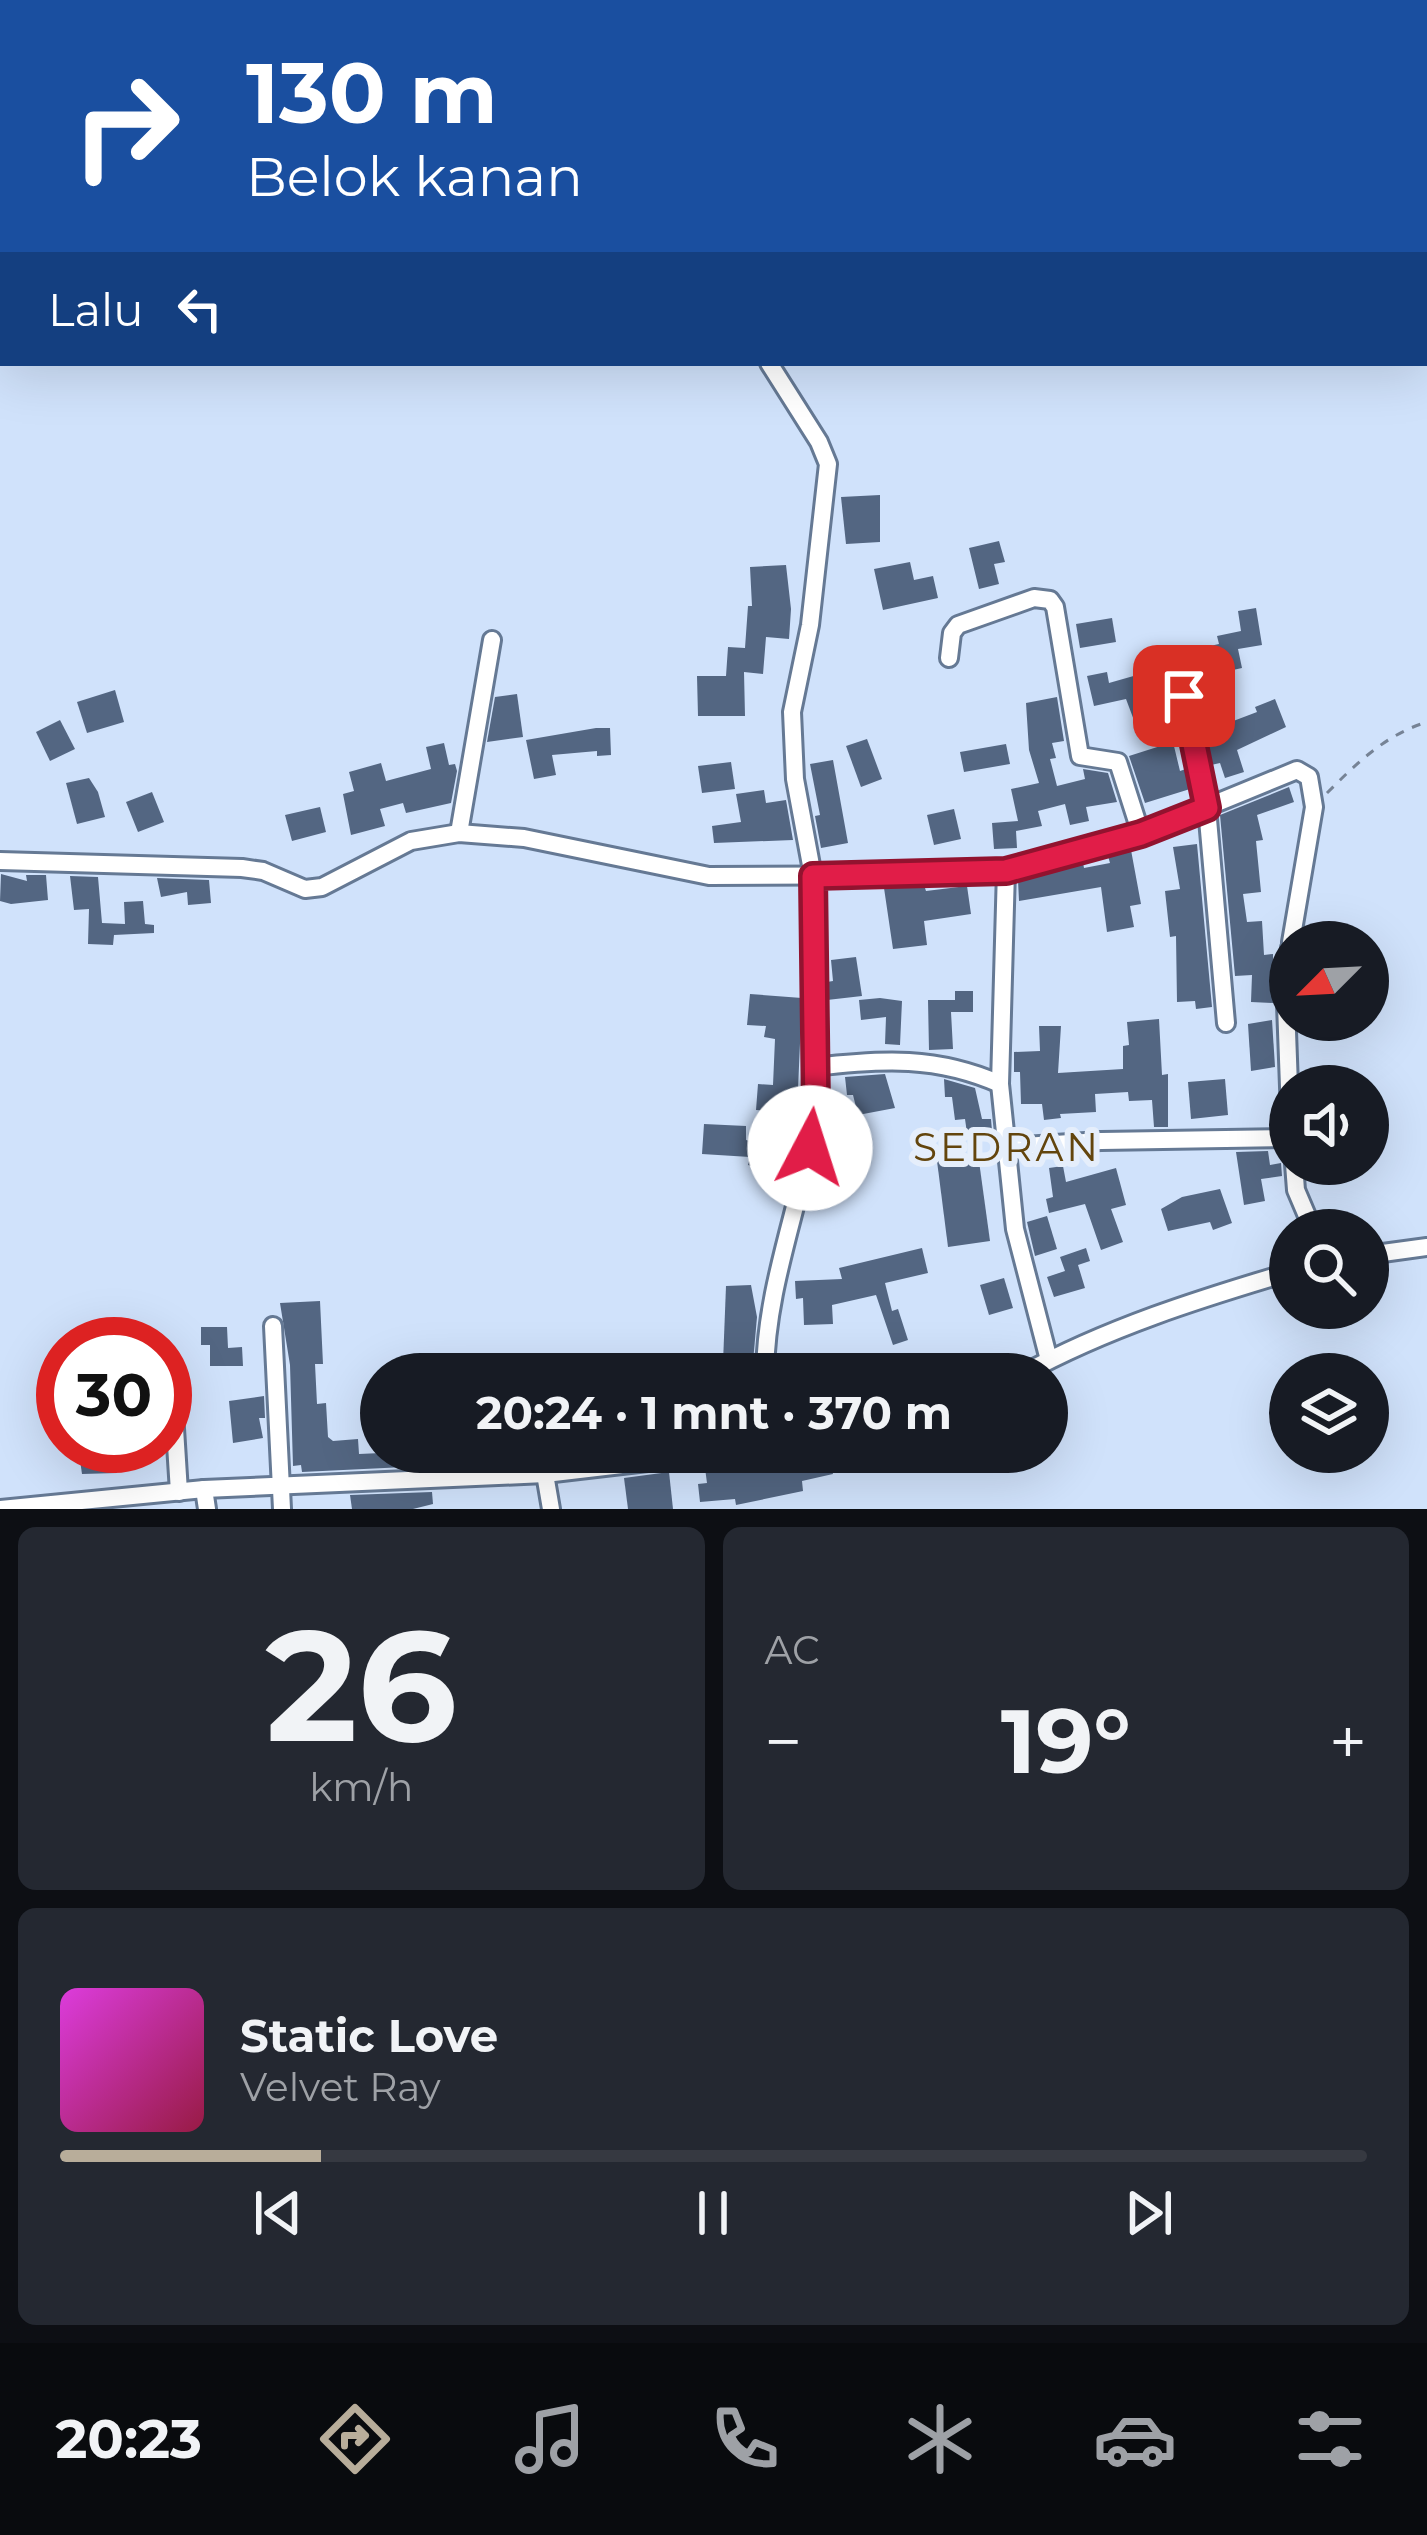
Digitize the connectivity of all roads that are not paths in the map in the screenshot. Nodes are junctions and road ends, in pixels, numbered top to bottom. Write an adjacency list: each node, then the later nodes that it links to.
1 (772, 366): 10 (street)
2 (492, 640): 6 (street)
3 (949, 658): 7 (street)
4 (1176, 658): 5 (street)
5 (1207, 808): 7 (street); 11 (street); 12 (street)
6 (460, 832): 8 (street); 10 (street)
7 (1141, 834): 9 (street)
8 (0, 861)
9 (1006, 871): 10 (street); 14 (street)
10 (813, 876): 13 (street)
11 (1294, 921)
12 (1226, 1023)
13 (815, 1067): 14 (street); 21 (street)
14 (1000, 1084): 16 (street)
15 (1269, 1138): 16 (street)
16 (1007, 1147): 22 (street)
17 (1427, 1247): 18 (street)
18 (1389, 1252)
19 (1269, 1278): 23 (street)
20 (273, 1325): 27 (street)
21 (765, 1353)
22 (1046, 1353)
23 (1066, 1353)
24 (178, 1473): 29 (street)
25 (553, 1473): 26 (street)
26 (544, 1474): 27 (street); 33 (street)
27 (280, 1486): 28 (street); 32 (street)
28 (204, 1489): 29 (street); 31 (street)
29 (179, 1492): 30 (street)
30 (0, 1509)
31 (207, 1509)
32 (282, 1509)
33 (551, 1509)

